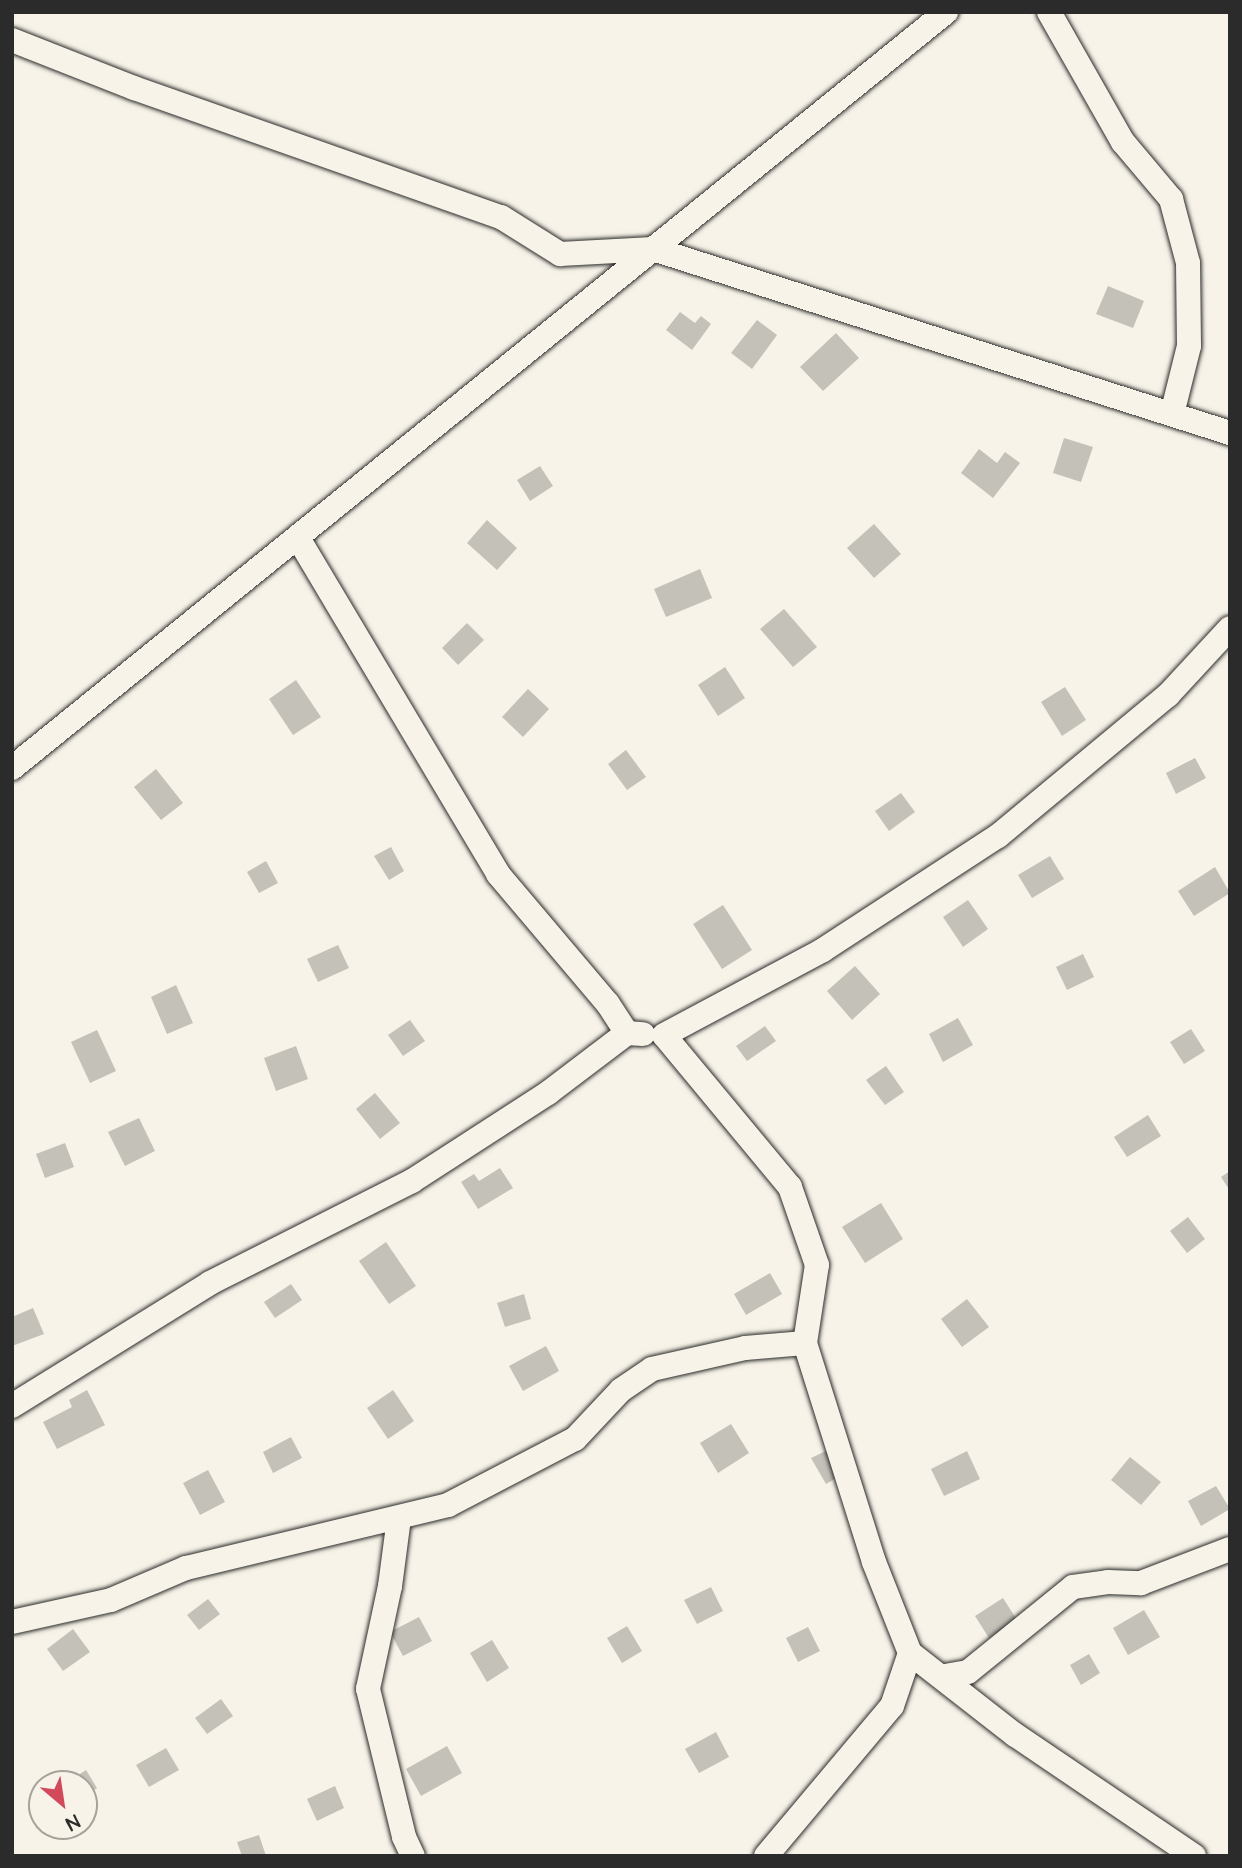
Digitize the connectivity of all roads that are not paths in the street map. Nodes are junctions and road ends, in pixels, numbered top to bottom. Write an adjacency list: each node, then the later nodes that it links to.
1 (946, 12): 4 (street)
2 (1049, 12): 5 (street)
3 (12, 40): 4 (street)
4 (653, 249): 5 (street); 7 (street)
5 (1172, 414): 6 (street)
6 (1230, 433)
7 (298, 538): 9 (street); 10 (street)
8 (1230, 628): 11 (street)
9 (12, 768)
10 (627, 1033): 11 (street); 13 (street)
11 (664, 1035): 12 (street)
12 (805, 1343): 14 (street); 17 (street)
13 (12, 1406)
14 (399, 1518): 16 (street); 19 (street)
15 (1230, 1549): 18 (street)
16 (12, 1622)
17 (911, 1653): 18 (street); 20 (street)
18 (945, 1676): 21 (street)
19 (413, 1856)
20 (766, 1856)
21 (1194, 1856)

